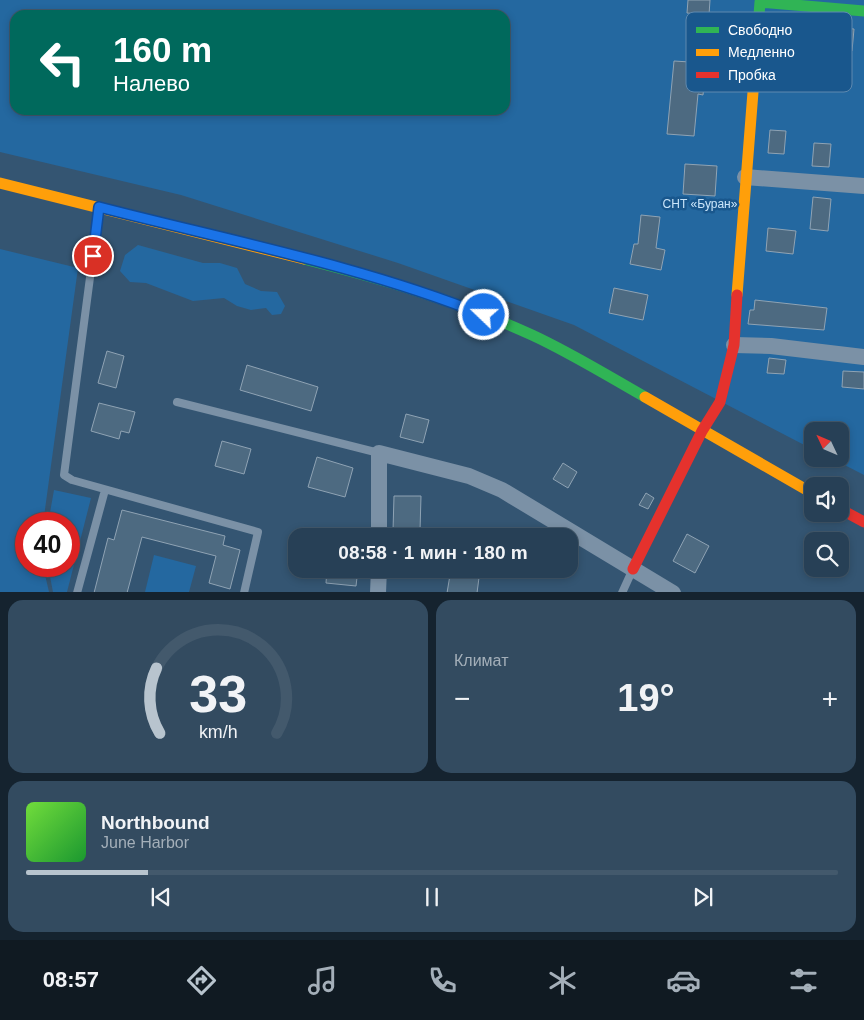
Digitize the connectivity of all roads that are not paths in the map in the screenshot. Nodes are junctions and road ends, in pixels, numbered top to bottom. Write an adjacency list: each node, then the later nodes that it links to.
1 (864, 11): 2 (street)
2 (759, 12)
3 (752, 92): 4 (street)
4 (745, 177): 6 (street); 8 (street)
5 (0, 183): 7 (street)
6 (864, 186)
7 (99, 207): 11 (street); 14 (lane)
8 (734, 345): 9 (street); 11 (street)
9 (864, 357)
10 (177, 402): 12 (lane)
11 (702, 431): 13 (street); 18 (street)
12 (379, 453): 17 (street); 18 (street)
13 (804, 488)
14 (105, 490): 20 (lane); 21 (lane)
15 (849, 514): 16 (street)
16 (864, 522)
17 (379, 528)
18 (633, 569): 23 (lane); 24 (street)
19 (378, 578): 22 (street)
20 (77, 592)
21 (244, 592)
22 (378, 592)
23 (622, 592)
24 (673, 592)

